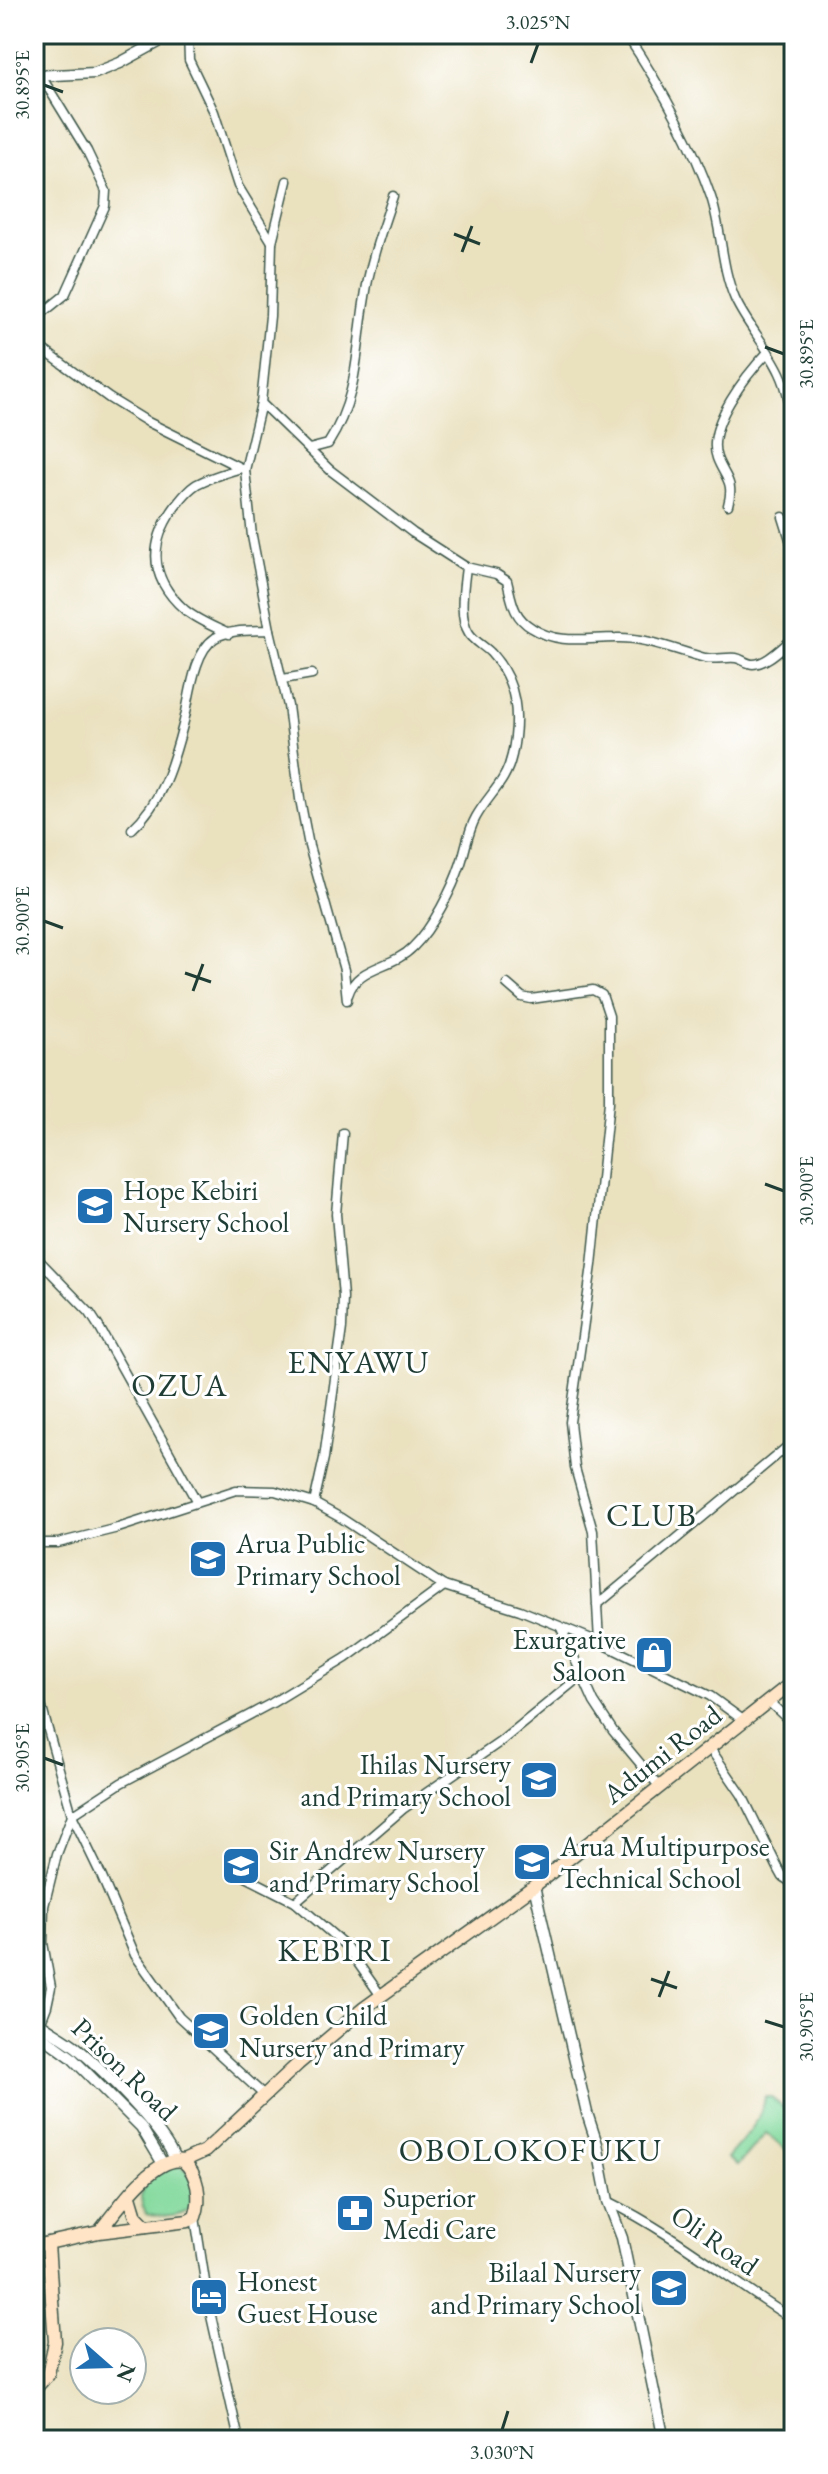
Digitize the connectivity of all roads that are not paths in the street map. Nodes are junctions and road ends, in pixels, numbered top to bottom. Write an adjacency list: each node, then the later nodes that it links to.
1 (188, 34): 7 (street)
2 (626, 34): 10 (street)
3 (170, 35): 4 (street)
4 (38, 76): 8 (street)
5 (287, 181): 7 (street)
6 (393, 196): 13 (street)
7 (272, 242): 11 (street)
8 (34, 320)
9 (34, 343): 14 (street)
10 (768, 352): 12 (street); 15 (street)
11 (261, 403): 13 (street); 14 (street)
12 (794, 432)
13 (309, 449): 18 (street)
14 (242, 470): 19 (street); 20 (street)
15 (728, 505)
16 (783, 517): 17 (street)
17 (794, 552)
18 (466, 567): 21 (street); 23 (street)
19 (270, 630): 20 (street); 23 (street)
20 (229, 634): 24 (street)
21 (794, 638)
22 (312, 674): 23 (street)
23 (283, 679)
24 (132, 829)
25 (507, 984): 33 (street)
26 (343, 1133): 30 (street)
27 (34, 1255): 29 (street)
28 (794, 1441): 33 (street)
29 (197, 1502): 30 (street); 31 (street)
30 (314, 1503): 32 (street)
31 (34, 1543)
32 (444, 1586): 34 (street); 44 (street)
33 (597, 1605): 35 (street)
34 (560, 1627): 35 (street); 36 (street)
35 (599, 1642): 40 (street)
36 (582, 1675): 43 (street); 48 (street)
37 (34, 1680): 44 (street)
38 (794, 1681): 39 (main road, Adumi Road)
39 (768, 1701): 40 (main road, Adumi Road); 41 (street)
40 (743, 1720): 42 (main road, Adumi Road)
41 (794, 1725)
42 (709, 1747): 43 (main road, Adumi Road); 46 (street)
43 (659, 1786): 47 (main road, Adumi Road)
44 (72, 1815): 50 (street); 51 (street)
45 (246, 1877): 48 (street)
46 (794, 1884)
47 (534, 1886): 49 (main road, Adumi Road); 56 (street)
48 (295, 1902): 49 (street)
49 (381, 1996): 51 (main road, Adumi Road)
50 (36, 2026): 53 (street, Prison Road)
51 (264, 2095): 52 (main road, Adumi Road)
52 (205, 2151): 53 (main road, Adumi Road); 54 (main road)
53 (174, 2162): 54 (main road); 55 (main road, Adumi Road)
54 (193, 2172): 57 (main road)
55 (130, 2196): 58 (main road); 59 (main road, Adumi Road)
56 (608, 2201): 62 (street, Oli Road); 66 (street)
57 (195, 2217): 58 (main road); 65 (street)
58 (146, 2226): 59 (main road)
59 (99, 2232): 60 (main road)
60 (48, 2244): 61 (main road); 63 (main road)
61 (34, 2246)
62 (794, 2320)
63 (34, 2390)
64 (747, 2436): 67 (street)
65 (239, 2440)
66 (664, 2440)
67 (769, 2440)

